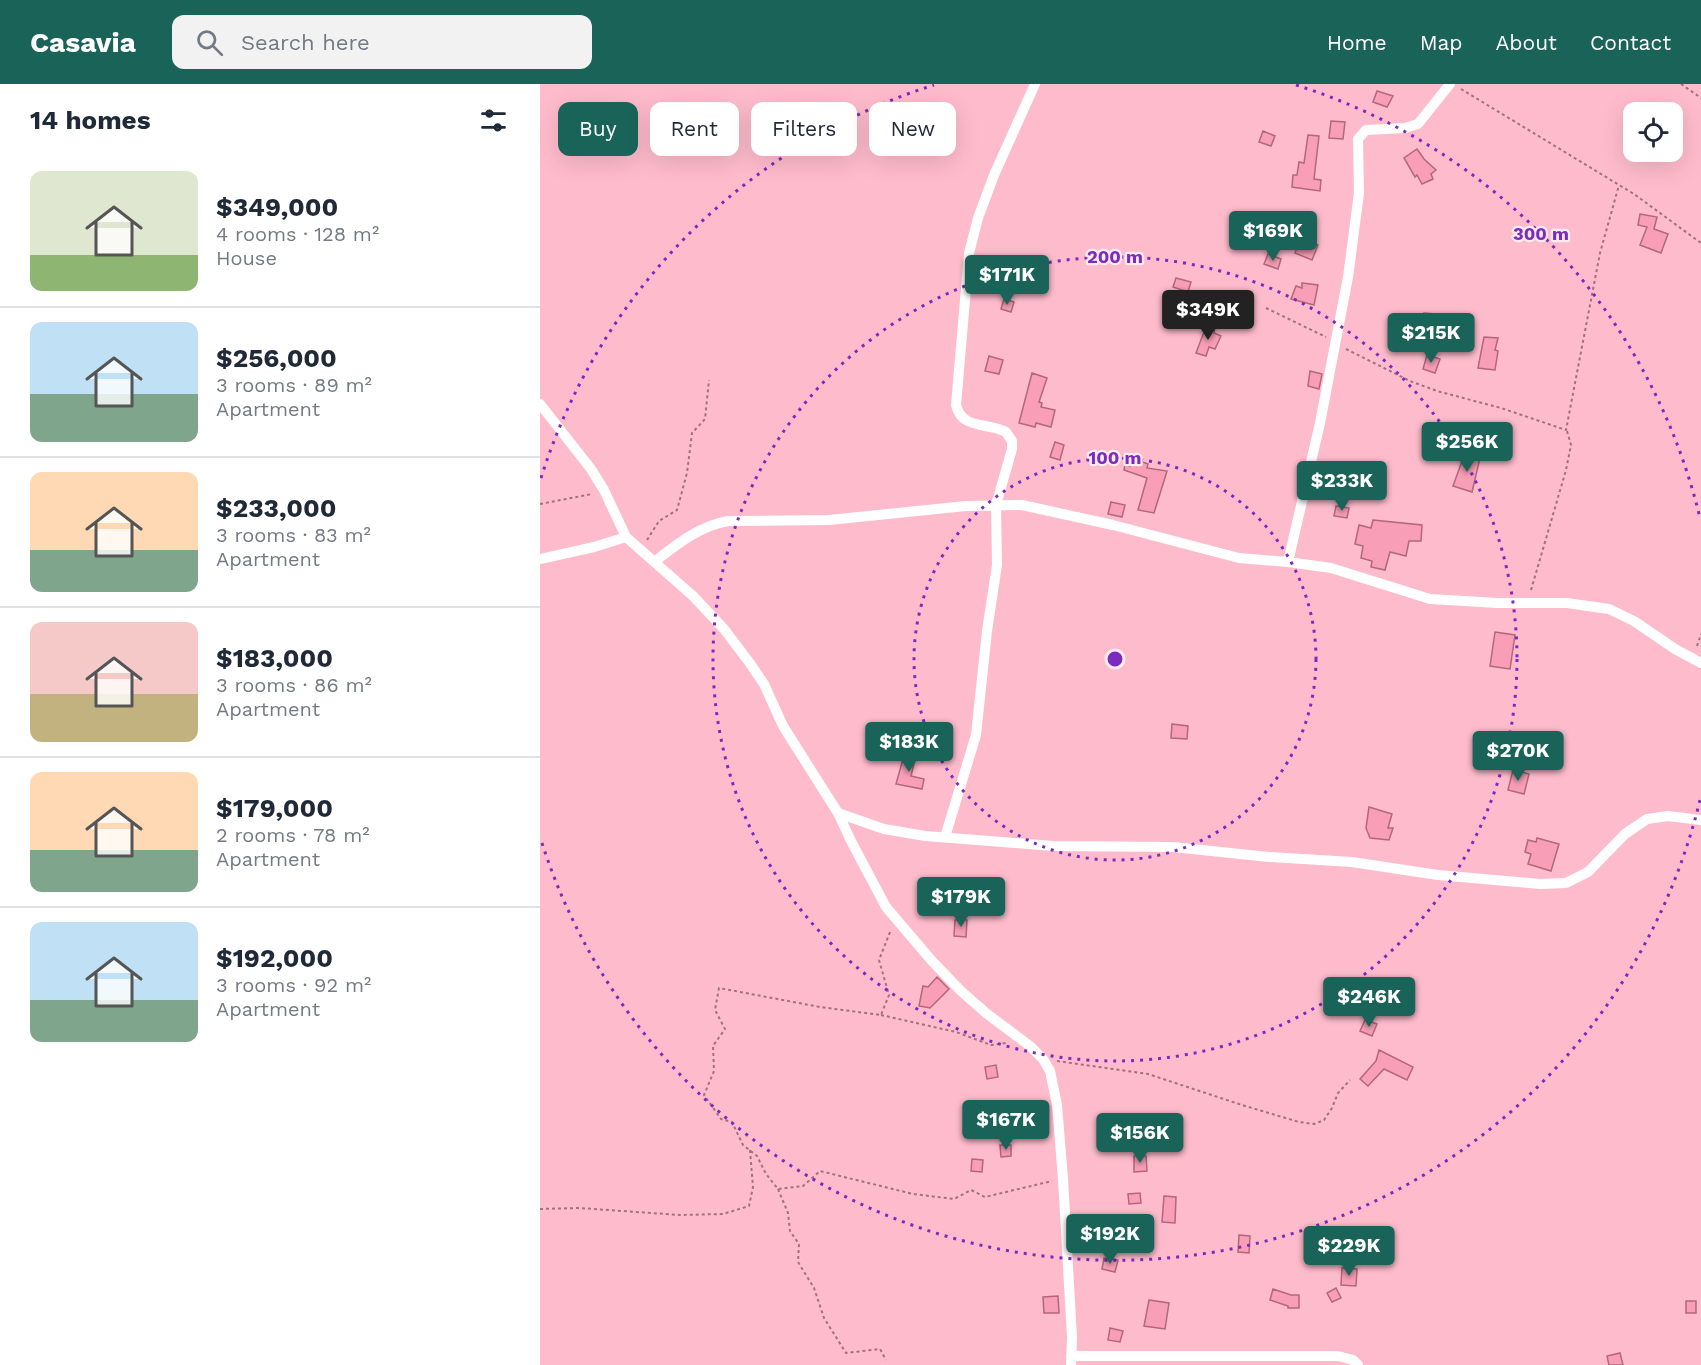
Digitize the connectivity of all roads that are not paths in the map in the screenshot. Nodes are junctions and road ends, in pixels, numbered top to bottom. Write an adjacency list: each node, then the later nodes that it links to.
1 (1035, 84): 4 (street)
2 (1452, 84): 8 (street)
3 (540, 404): 5 (street)
4 (996, 505): 7 (street); 8 (street); 12 (street)
5 (626, 537): 6 (street); 7 (street)
6 (540, 559)
7 (654, 561): 10 (street)
8 (1288, 562): 9 (street)
9 (1701, 663)
10 (838, 813): 12 (street); 13 (street)
11 (1701, 820): 12 (street)
12 (945, 837)
13 (1071, 1360): 14 (street)
14 (1358, 1365)

